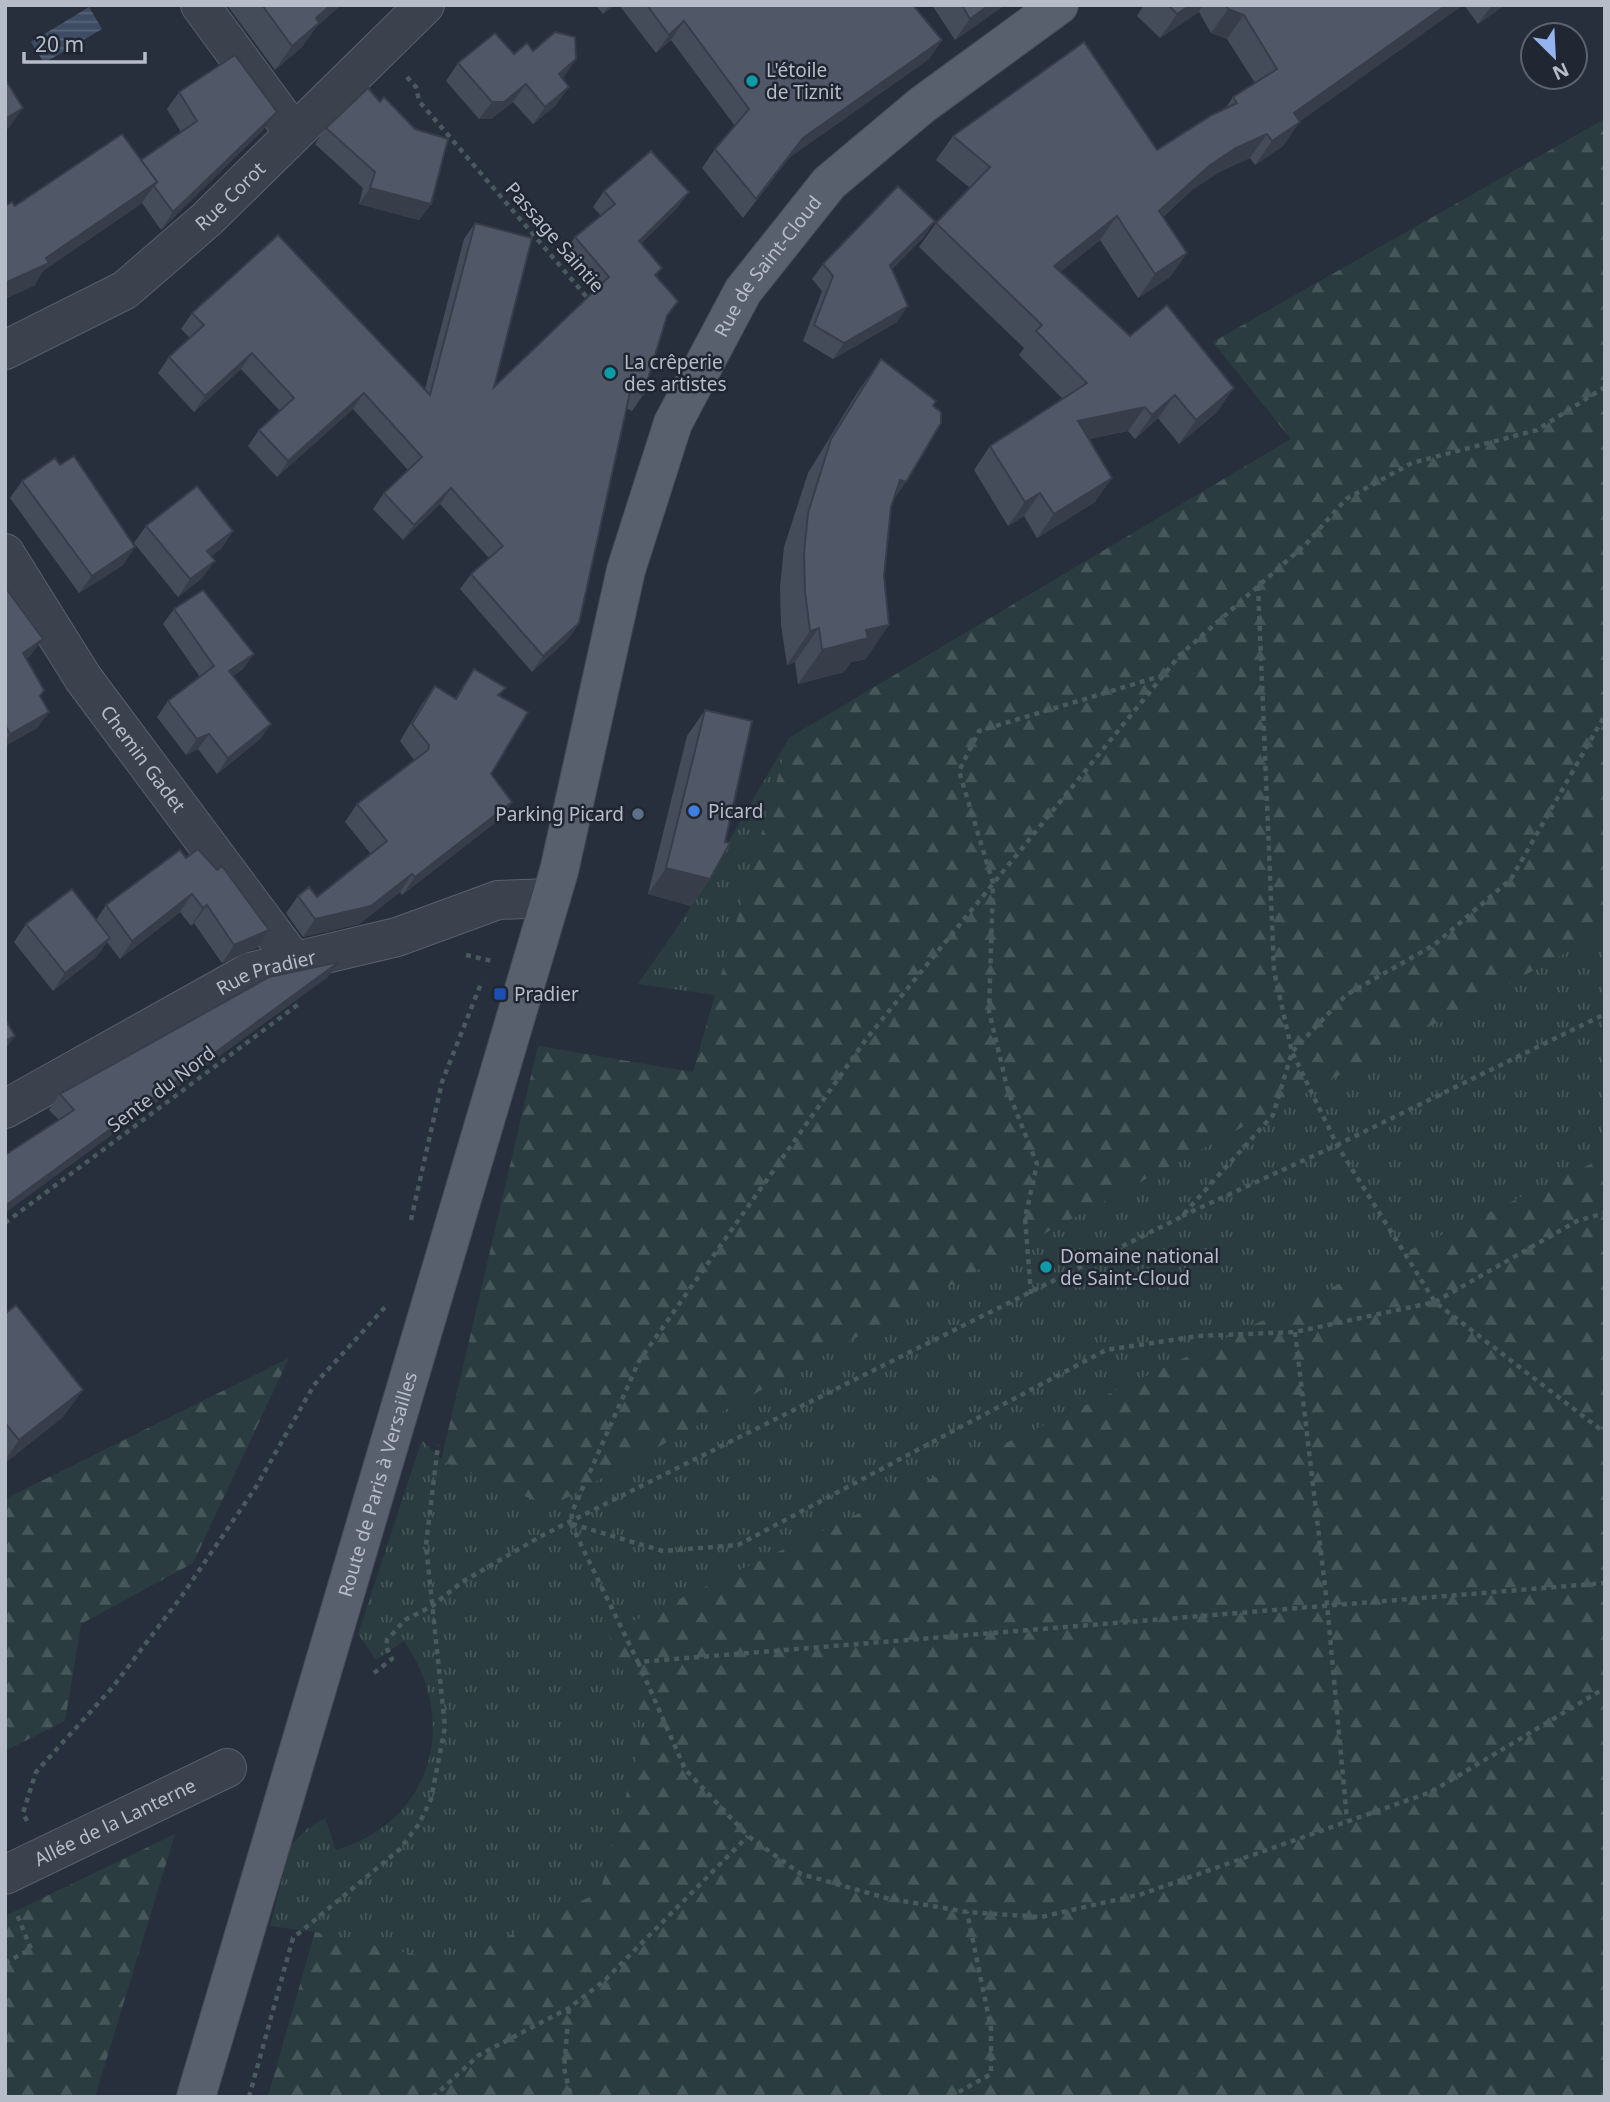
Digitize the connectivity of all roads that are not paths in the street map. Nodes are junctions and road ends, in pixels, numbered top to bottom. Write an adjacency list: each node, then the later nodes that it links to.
1 (200, 5): 4 (street)
2 (425, 5): 4 (street, Rue Corot)
3 (1059, 5): 7 (main road, Rue de Saint-Cloud)
4 (294, 133): 5 (street, Rue Corot)
5 (5, 350)
6 (5, 552): 8 (street, Chemin Gadet)
7 (555, 885): 8 (street, Rue Pradier); 12 (main road, Route de Paris à Versailles)
8 (293, 960): 9 (street, Rue Pradier)
9 (5, 1109)
10 (228, 1769): 11 (street, Allée de la Lanterne)
11 (10, 1893)
12 (196, 2097)

